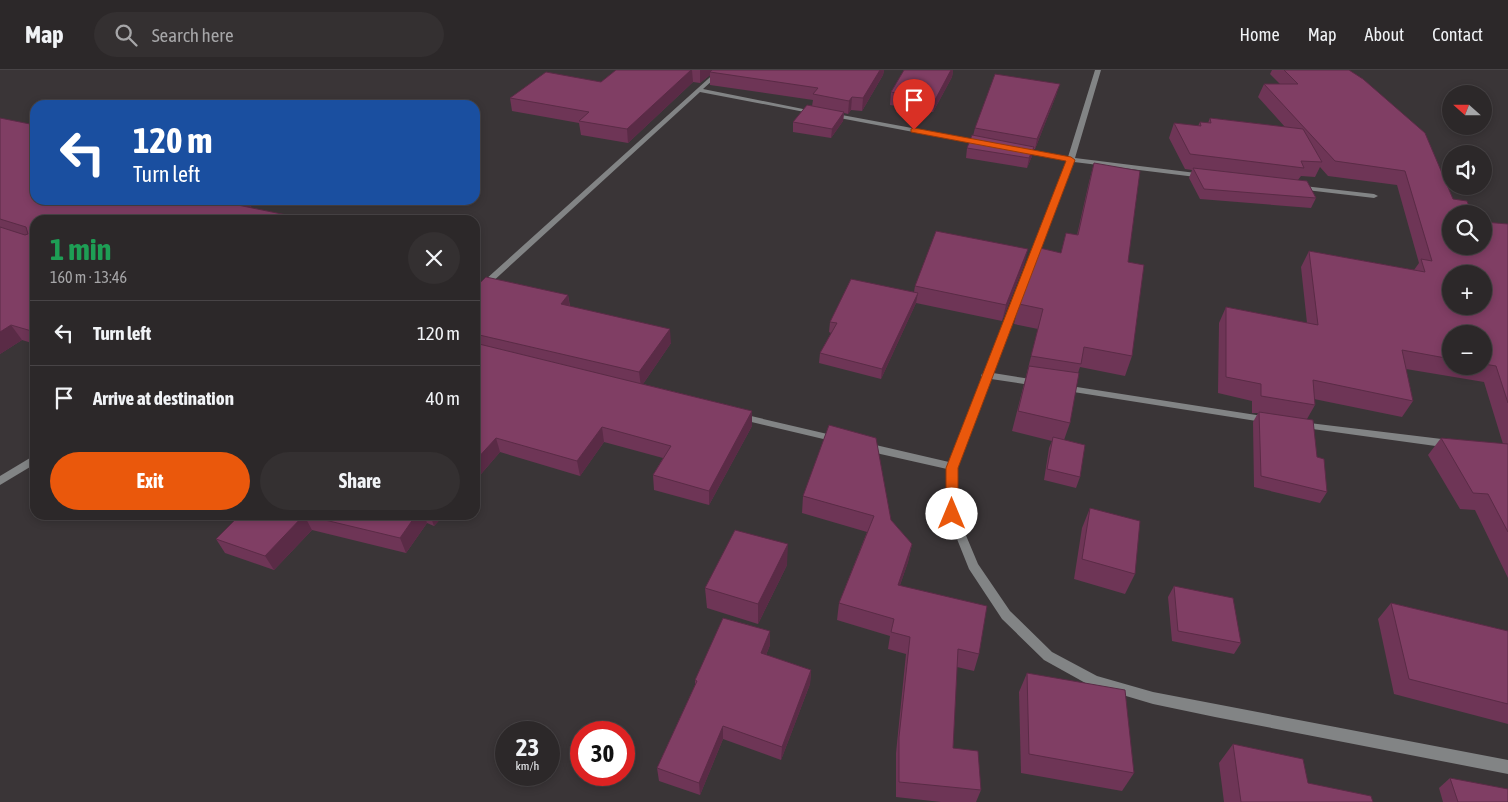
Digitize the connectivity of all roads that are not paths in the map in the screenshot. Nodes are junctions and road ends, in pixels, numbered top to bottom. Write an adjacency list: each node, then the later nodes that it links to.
1 (721, 70): 3 (street)
2 (1098, 70): 6 (street)
3 (698, 90): 4 (street); 10 (street)
4 (992, 145)
5 (1012, 149): 6 (street)
6 (1071, 160): 7 (street); 11 (street)
7 (1208, 176)
8 (1286, 186): 9 (street)
9 (1374, 196)
10 (480, 288)
11 (986, 375): 13 (street); 15 (street)
12 (732, 414): 15 (street)
13 (1460, 445)
14 (30, 462): 16 (street)
15 (952, 468): 17 (street)
16 (0, 481)
17 (1508, 767)

